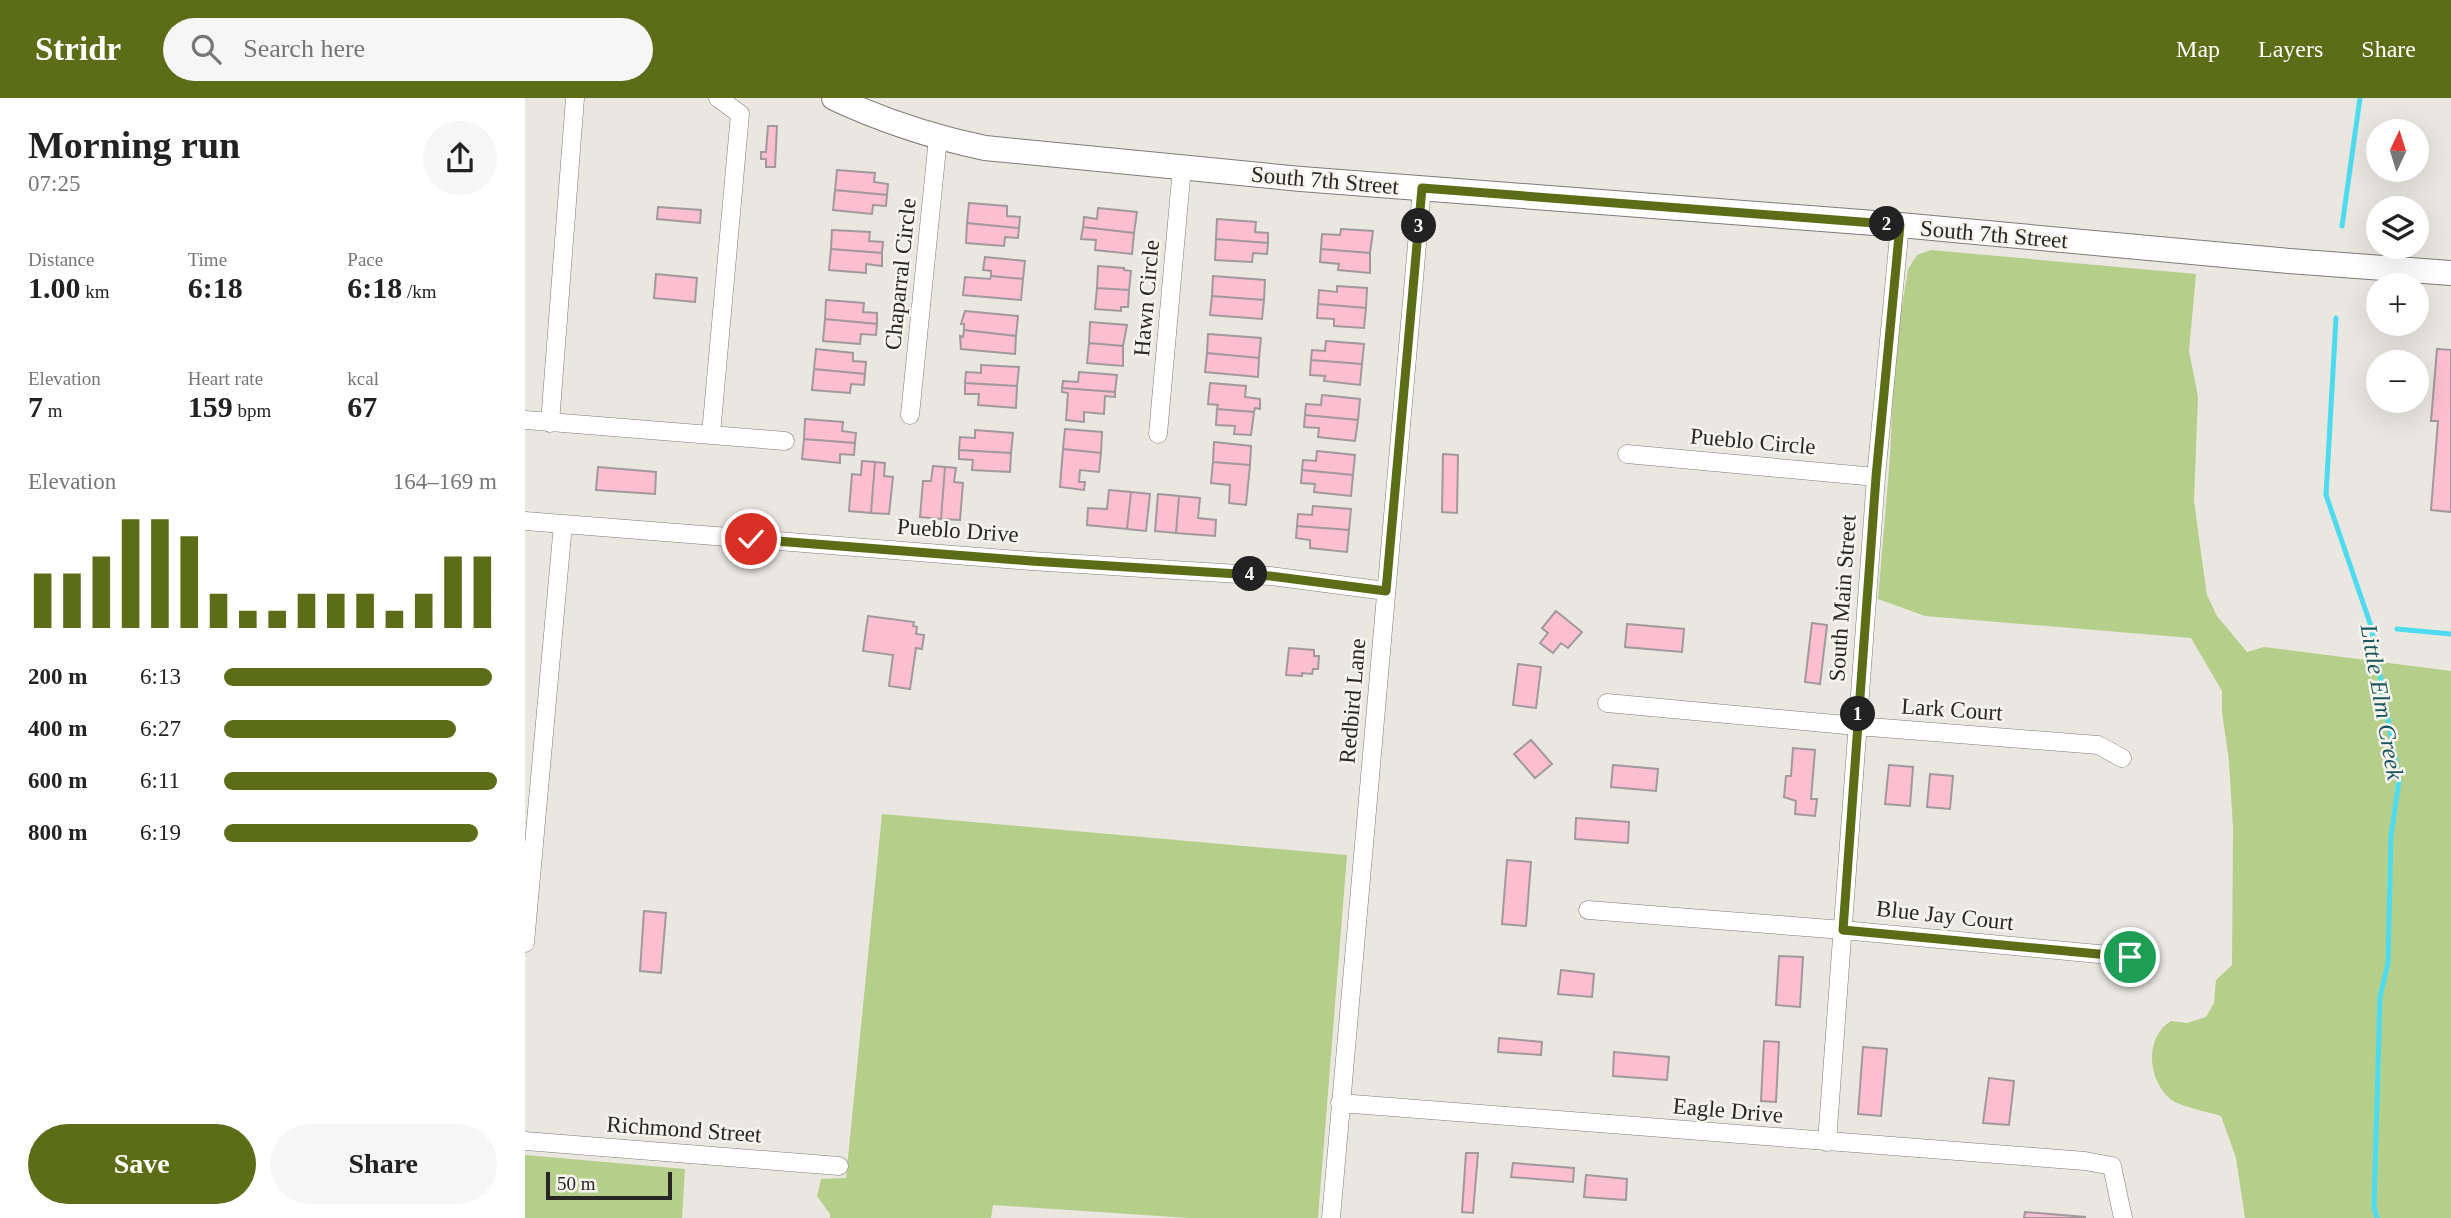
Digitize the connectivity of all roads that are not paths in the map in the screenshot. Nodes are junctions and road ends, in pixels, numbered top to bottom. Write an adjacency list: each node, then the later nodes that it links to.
1 (575, 98): 11 (street)
2 (718, 98): 12 (street)
3 (834, 98): 4 (main road, South 7th Street)
4 (938, 138): 5 (main road, South 7th Street); 9 (street, Chaparral Circle)
5 (1182, 167): 6 (main road, South 7th Street); 13 (street, Hawn Circle)
6 (1422, 188): 7 (main road, South 7th Street); 19 (street, Redbird Lane)
7 (1900, 225): 8 (main road, South 7th Street); 16 (street, South Main Street)
8 (2451, 273)
9 (910, 415)
10 (525, 420): 11 (street)
11 (550, 423): 12 (street)
12 (712, 434): 14 (street)
13 (1158, 434)
14 (785, 441)
15 (1626, 454): 16 (street, Pueblo Circle)
16 (1876, 477): 21 (street, South Main Street)
17 (525, 521): 18 (street, Pueblo Drive)
18 (563, 524): 19 (street, Pueblo Drive); 25 (street)
19 (1386, 591): 27 (street, Redbird Lane)
20 (1607, 703): 21 (street, Lark Court)
21 (1857, 726): 22 (street, Lark Court); 24 (street, South Main Street)
22 (2122, 758)
23 (1588, 910): 24 (street, Blue Jay Court)
24 (1843, 930): 26 (street, Blue Jay Court); 29 (street, South Main Street)
25 (525, 943)
26 (2130, 957)
27 (1340, 1103): 29 (street, Eagle Drive); 31 (street, Redbird Lane)
28 (525, 1142): 30 (street, Richmond Street)
29 (1827, 1142): 32 (street, Eagle Drive)
30 (839, 1166)
31 (1331, 1218)
32 (2123, 1218)

